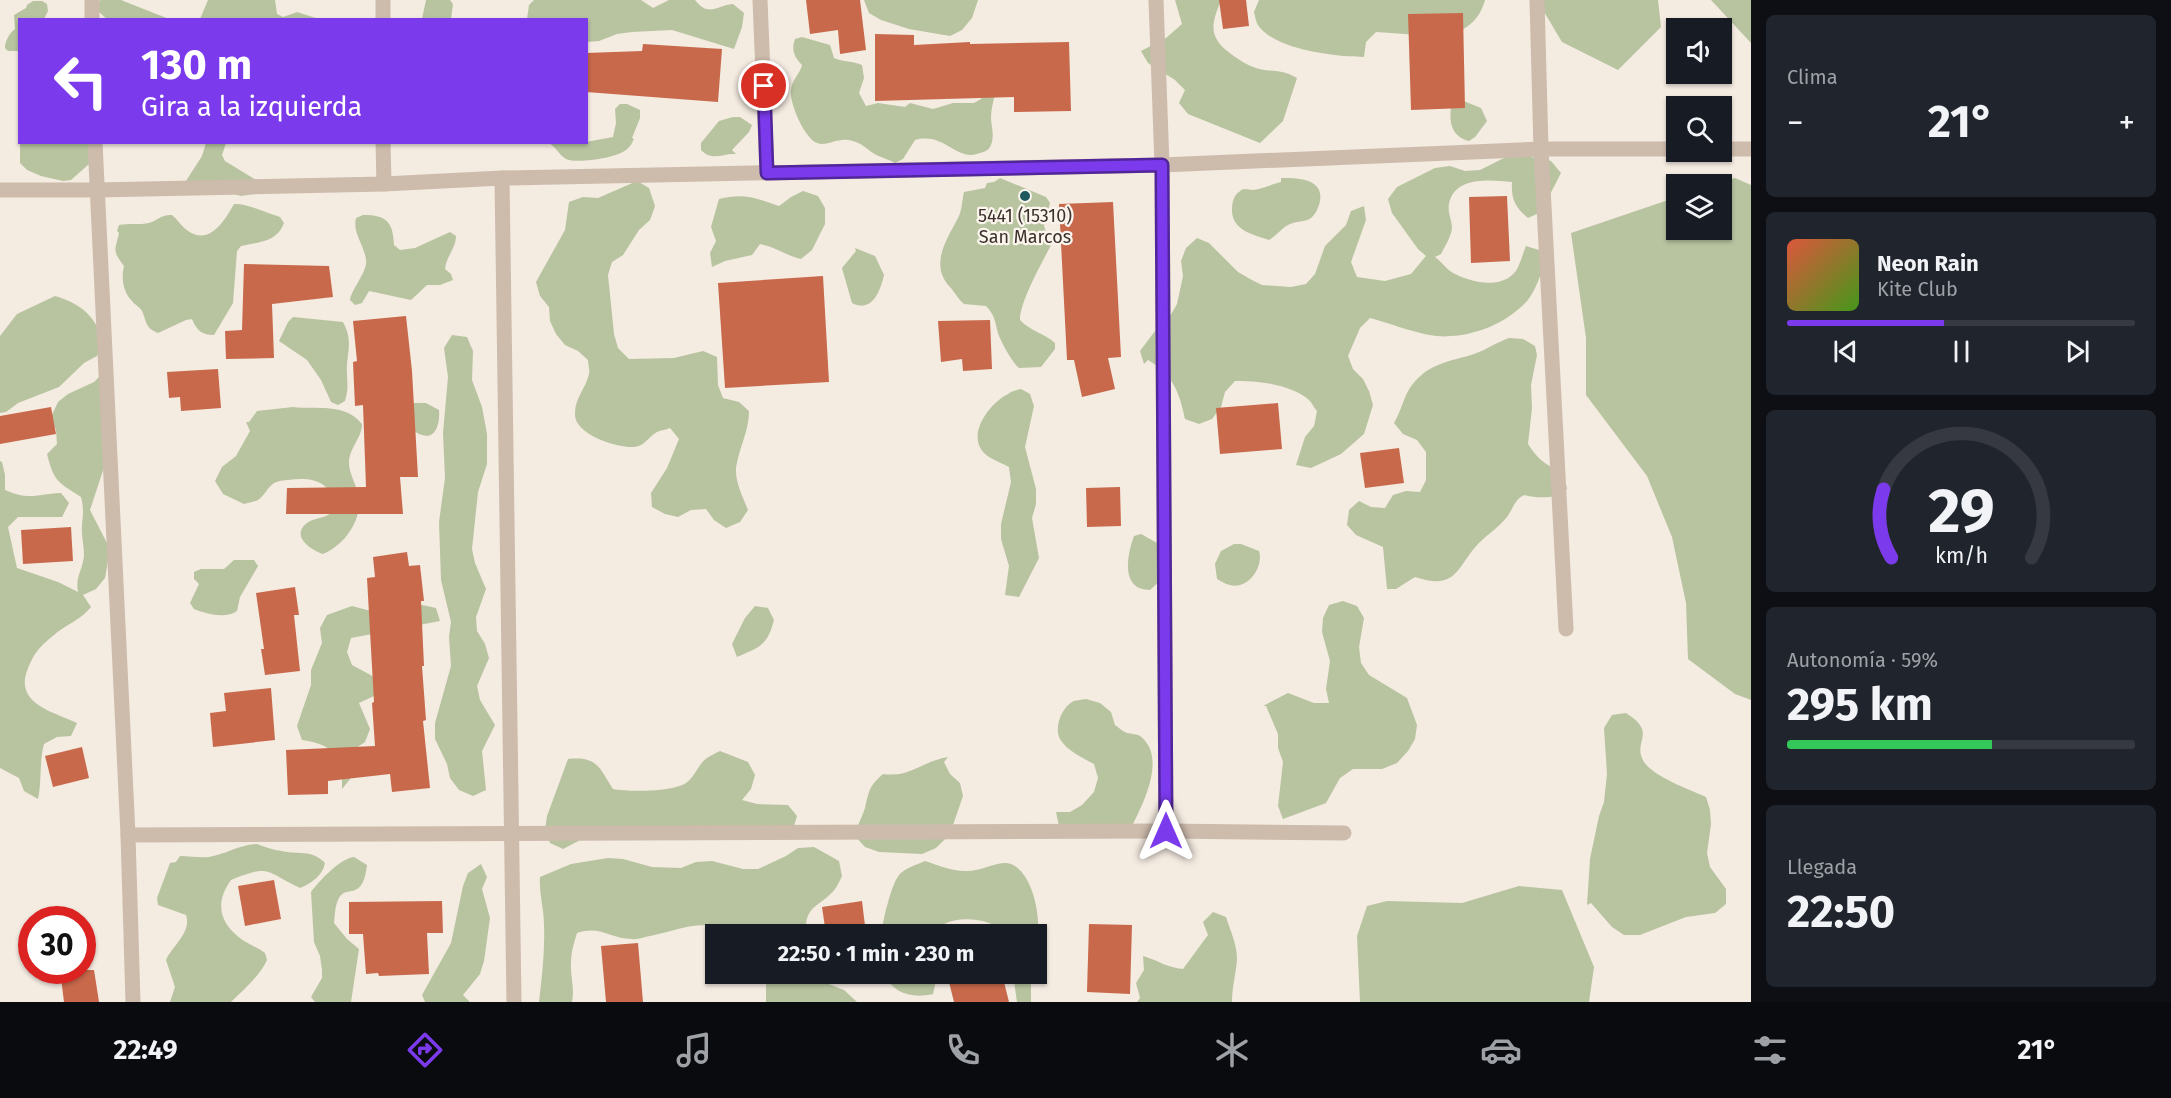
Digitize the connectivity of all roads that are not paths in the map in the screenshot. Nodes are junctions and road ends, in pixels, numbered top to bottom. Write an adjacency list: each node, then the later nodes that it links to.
1 (92, 0): 6 (street)
2 (383, 0): 7 (street)
3 (760, 0): 15 (street)
4 (1156, 0): 14 (street)
5 (1537, 0): 10 (street)
6 (92, 18)
7 (383, 18)
8 (95, 144): 19 (street)
9 (384, 144): 17 (street)
10 (1541, 149): 11 (street); 14 (street); 20 (street)
11 (1666, 149)
12 (1732, 149): 13 (street)
13 (1751, 149)
14 (1162, 165): 15 (street); 21 (street)
15 (767, 173): 16 (street)
16 (502, 178): 17 (street); 22 (street)
17 (384, 184): 19 (street)
18 (0, 190): 19 (street)
19 (96, 190): 24 (street)
20 (1566, 629)
21 (1166, 831): 22 (street); 23 (street)
22 (510, 832): 24 (street); 26 (street)
23 (1344, 833)
24 (128, 835): 25 (street)
25 (133, 1002)
26 (514, 1002)

